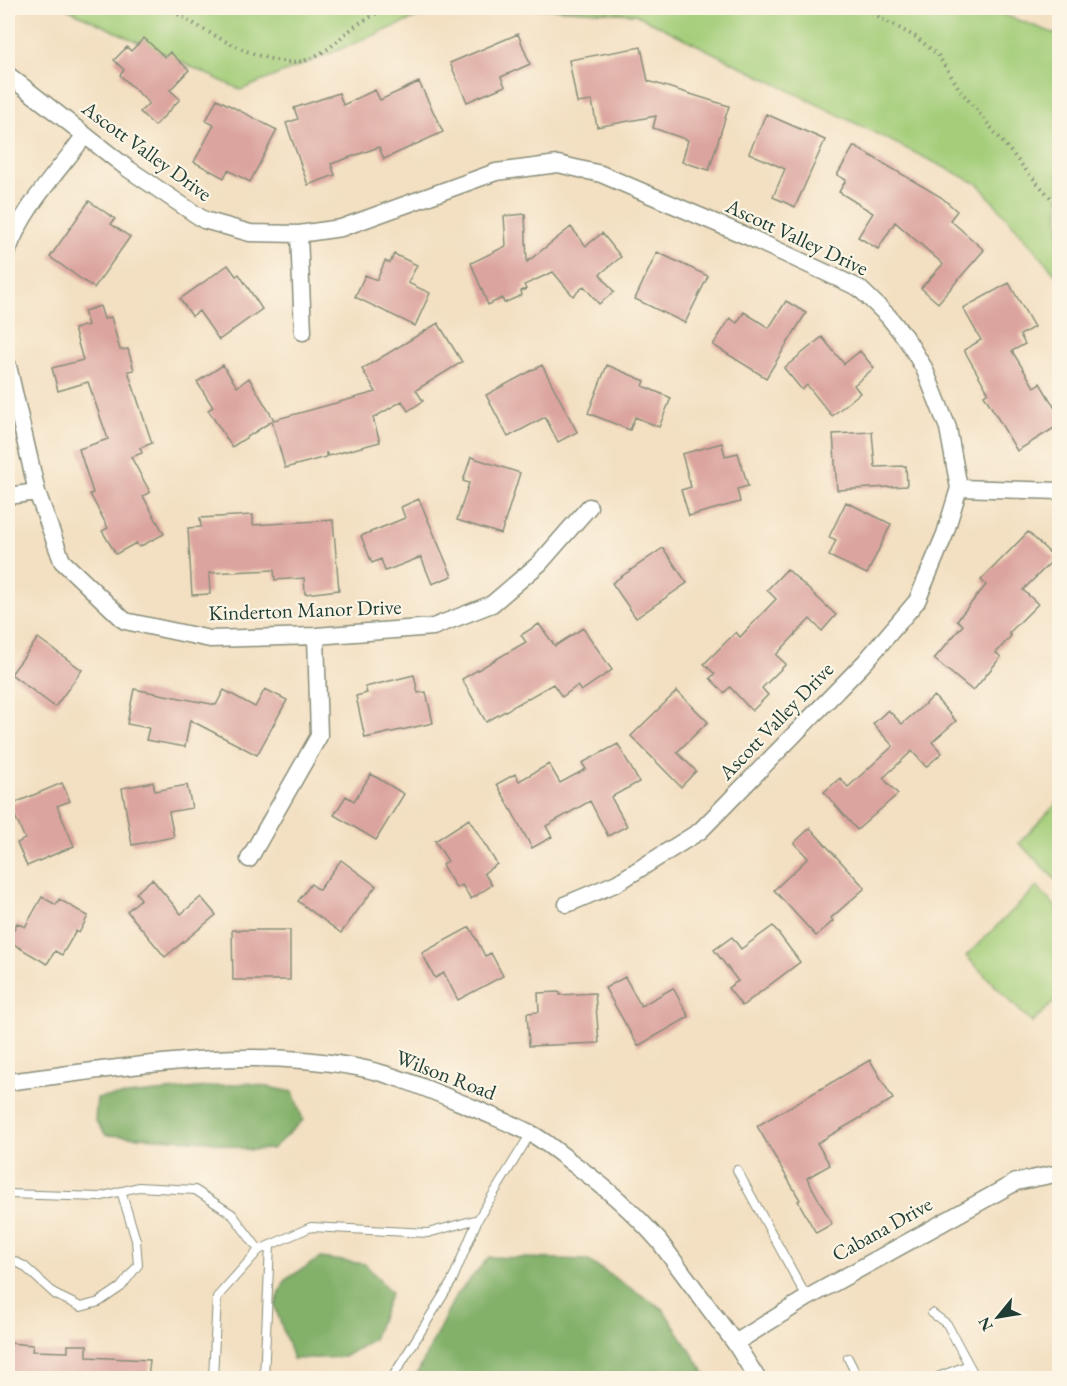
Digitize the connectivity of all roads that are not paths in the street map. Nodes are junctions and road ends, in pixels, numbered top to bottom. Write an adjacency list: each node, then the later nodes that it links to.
1 (8, 75): 2 (street, Ascott Valley Drive)
2 (85, 135): 3 (street, Ascott Valley Drive); 4 (street)
3 (298, 234): 5 (street); 7 (street, Ascott Valley Drive)
4 (8, 250)
5 (303, 332)
6 (8, 366): 9 (street, Kinderton Manor Drive)
7 (959, 488): 8 (street); 14 (street, Ascott Valley Drive)
8 (1059, 491)
9 (37, 492): 10 (street); 12 (street, Kinderton Manor Drive)
10 (8, 496)
11 (589, 507): 12 (street, Kinderton Manor Drive)
12 (316, 636): 13 (street)
13 (249, 860)
14 (567, 903)
15 (8, 1082): 16 (street, Wilson Road)
16 (531, 1133): 21 (lane); 27 (street, Wilson Road)
17 (737, 1170): 25 (lane)
18 (1059, 1173): 25 (street, Cabana Drive)
19 (121, 1191): 20 (lane); 23 (lane); 24 (lane)
20 (8, 1194)
21 (478, 1219): 22 (lane); 32 (lane)
22 (270, 1245): 23 (lane); 31 (lane)
23 (259, 1250): 30 (lane)
24 (8, 1258)
25 (807, 1298): 27 (street, Cabana Drive)
26 (932, 1313): 29 (lane)
27 (735, 1343): 33 (street, Wilson Road)
28 (848, 1358): 34 (lane)
29 (969, 1365): 35 (lane); 36 (lane)
30 (213, 1378)
31 (264, 1378)
32 (392, 1378)
33 (757, 1378)
34 (858, 1378)
35 (935, 1378)
36 (976, 1378)

